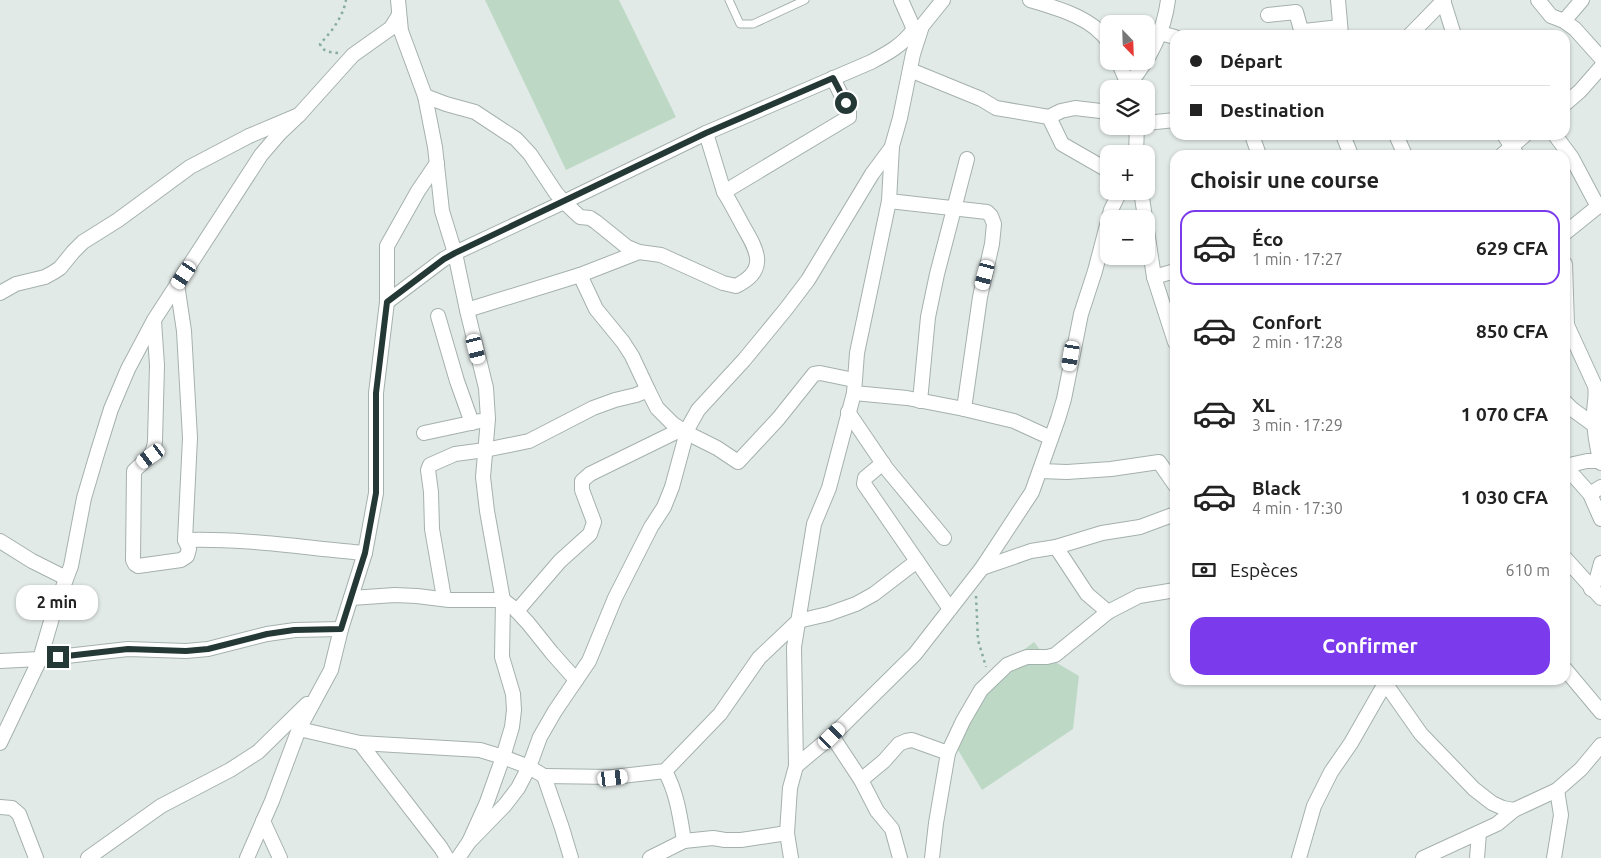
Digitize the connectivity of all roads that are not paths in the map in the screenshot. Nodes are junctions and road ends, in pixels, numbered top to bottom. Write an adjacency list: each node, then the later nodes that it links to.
1 (398, 0): 12 (street)
2 (729, 0): 3 (lane)
3 (805, 0)
4 (902, 0): 20 (street)
5 (943, 0): 20 (street)
6 (1030, 0): 19 (street)
7 (1168, 0): 21 (street)
8 (1338, 0): 16 (street)
9 (1444, 0): 17 (street); 18 (street)
10 (1538, 0): 14 (street)
11 (1582, 0): 14 (street)
12 (399, 15): 28 (street); 31 (street)
13 (1268, 15): 15 (street)
14 (1564, 21): 23 (street)
15 (1301, 30)
16 (1341, 30)
17 (1415, 30)
18 (1453, 30)
19 (1100, 31)
20 (916, 33): 25 (street); 26 (street)
21 (1160, 33): 22 (street); 27 (street)
22 (1170, 36)
23 (1601, 58)
24 (1601, 67): 29 (street)
25 (910, 70): 32 (street); 37 (street)
26 (833, 78): 35 (street); 43 (street)
27 (1134, 80)
28 (425, 96): 41 (street); 47 (street)
29 (1570, 100)
30 (1100, 111): 32 (street)
31 (299, 115): 56 (street); 57 (street)
32 (1049, 117): 42 (street)
33 (1170, 121): 34 (street)
34 (1155, 122)
35 (706, 133): 43 (street); 47 (street)
36 (1519, 140): 38 (street)
37 (892, 146): 46 (street); 75 (street)
38 (1509, 148)
39 (1570, 155): 48 (street)
40 (967, 159): 49 (street)
41 (437, 163): 52 (street); 58 (street)
42 (1100, 165)
43 (724, 192): 51 (street)
44 (1116, 200): 77 (street)
45 (1142, 200): 55 (street)
46 (889, 201): 49 (street); 65 (street)
47 (564, 202): 51 (street); 52 (street)
48 (1600, 206): 50 (street)
49 (955, 208): 68 (street); 70 (street)
50 (1570, 229)
51 (639, 252): 54 (street)
52 (455, 253): 58 (street); 59 (street)
53 (1170, 272): 55 (street)
54 (580, 275): 59 (street); 66 (street)
55 (1154, 277): 62 (street)
56 (178, 284): 61 (street); 89 (street)
57 (0, 293)
58 (387, 302): 92 (street)
59 (467, 310): 72 (street)
60 (438, 316): 73 (street)
61 (154, 320): 89 (street); 97 (street)
62 (1170, 327)
63 (1570, 330): 64 (street)
64 (1595, 371): 67 (street)
65 (854, 387): 68 (street); 71 (street); 75 (street)
66 (648, 390): 75 (street); 78 (street)
67 (1599, 395): 74 (street)
68 (920, 401): 70 (street)
69 (1570, 407): 74 (street)
70 (964, 409): 77 (street)
71 (848, 412): 80 (street); 106 (street)
72 (488, 419): 73 (street); 78 (street)
73 (472, 423): 76 (street)
74 (1594, 425): 79 (street)
75 (684, 431): 104 (street); 111 (street)
76 (424, 433)
77 (1051, 438): 83 (street)
78 (485, 450): 101 (street); 102 (street)
79 (1601, 462): 81 (street)
80 (883, 463): 88 (street); 93 (street)
81 (1570, 465)
82 (1570, 470): 85 (street)
83 (1040, 471): 84 (street); 96 (street)
84 (1170, 478)
85 (1595, 490): 87 (street)
86 (1170, 516): 91 (street)
87 (1601, 519)
88 (944, 538)
89 (185, 540): 92 (street)
90 (1, 547): 97 (street)
91 (1056, 547): 96 (street); 105 (street)
92 (365, 553): 100 (street)
93 (917, 561): 103 (street); 106 (street)
94 (1601, 563): 99 (street)
95 (1570, 564): 99 (street)
96 (979, 571): 103 (street)
97 (66, 578): 108 (street)
98 (1170, 591): 105 (street)
99 (1596, 594)
100 (351, 598): 101 (street); 107 (street)
101 (444, 598): 102 (street)
102 (503, 600): 104 (street); 122 (street)
103 (950, 608): 117 (street)
104 (517, 611): 111 (street)
105 (1108, 612): 121 (street)
106 (798, 621): 123 (street); 125 (street)
107 (341, 629): 108 (street); 114 (street)
108 (40, 659): 109 (street); 118 (street)
109 (0, 661)
110 (1570, 675): 115 (street)
111 (576, 680): 124 (street)
112 (1383, 685): 147 (street)
113 (1388, 685): 130 (street)
114 (320, 692): 116 (street); 137 (street)
115 (1601, 712)
116 (299, 729): 119 (street); 131 (street)
117 (832, 736): 123 (street); 127 (street)
118 (0, 743)
119 (360, 744): 122 (street); 140 (street)
120 (1601, 745): 128 (street)
121 (948, 753): 127 (street); 146 (street)
122 (504, 757): 124 (street); 135 (street)
123 (796, 766): 132 (street)
124 (529, 767): 126 (street); 135 (street)
125 (665, 771): 126 (street); 134 (street)
126 (544, 776): 142 (street)
127 (861, 780): 145 (street)
128 (1557, 790): 130 (street); 150 (street)
129 (0, 807): 136 (street)
130 (1514, 810): 133 (street)
131 (263, 821): 138 (street); 139 (street)
132 (786, 833): 134 (street); 144 (street)
133 (1479, 833): 148 (street); 149 (street)
134 (684, 841): 143 (street)
135 (469, 842): 141 (street)
136 (36, 858)
137 (88, 858)
138 (247, 858)
139 (280, 858)
140 (447, 858)
141 (458, 858)
142 (571, 858)
143 (650, 858)
144 (791, 858)
145 (900, 858)
146 (932, 858)
147 (1299, 858)
148 (1423, 858)
149 (1477, 858)
150 (1554, 858)

